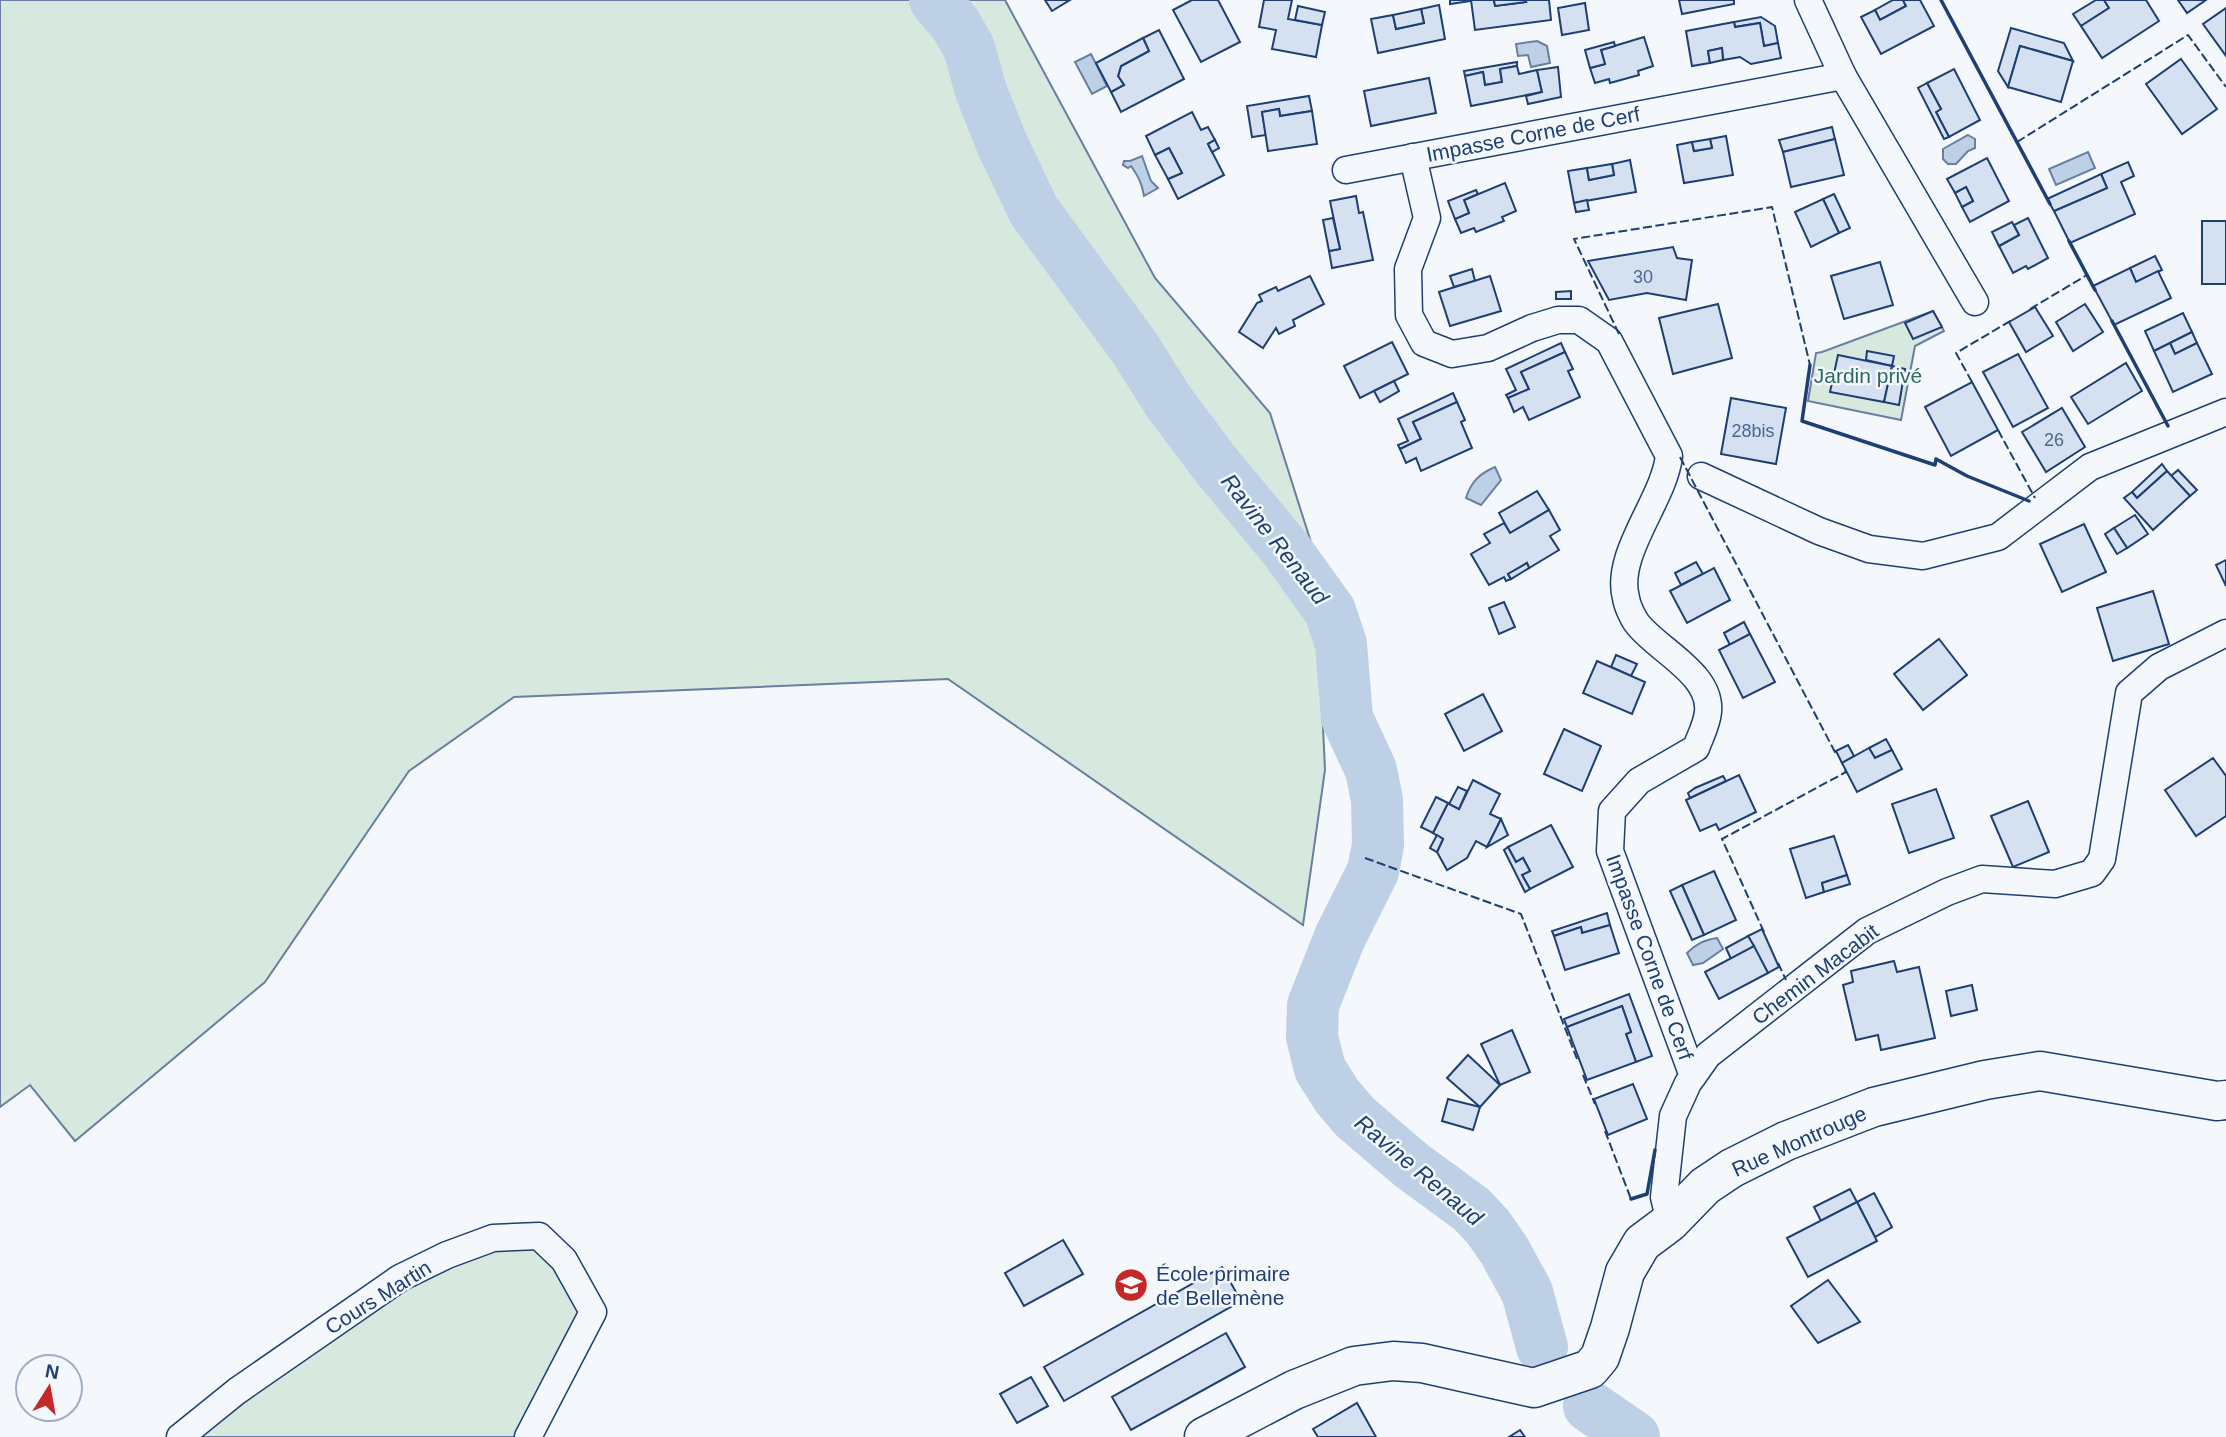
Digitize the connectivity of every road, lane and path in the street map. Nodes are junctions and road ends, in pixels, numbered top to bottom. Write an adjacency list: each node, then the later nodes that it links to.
1 (1808, 0): 2 (street)
2 (1843, 76): 3 (street, Impasse Corne de Cerf); 5 (street)
3 (1413, 158): 4 (street); 9 (street, Impasse Corne de Cerf)
4 (1346, 170)
5 (1975, 302)
6 (2226, 412): 7 (street)
7 (1701, 477)
8 (2226, 633): 9 (street, Chemin Macabit)
9 (1693, 1076): 11 (street, Chemin Macabit)
10 (2226, 1100): 11 (main road, Rue Montrouge)
11 (1670, 1222): 14 (main road, Rue Montrouge)
12 (180, 1437): 13 (street, Cours Martin)
13 (527, 1437)
14 (1204, 1437)

